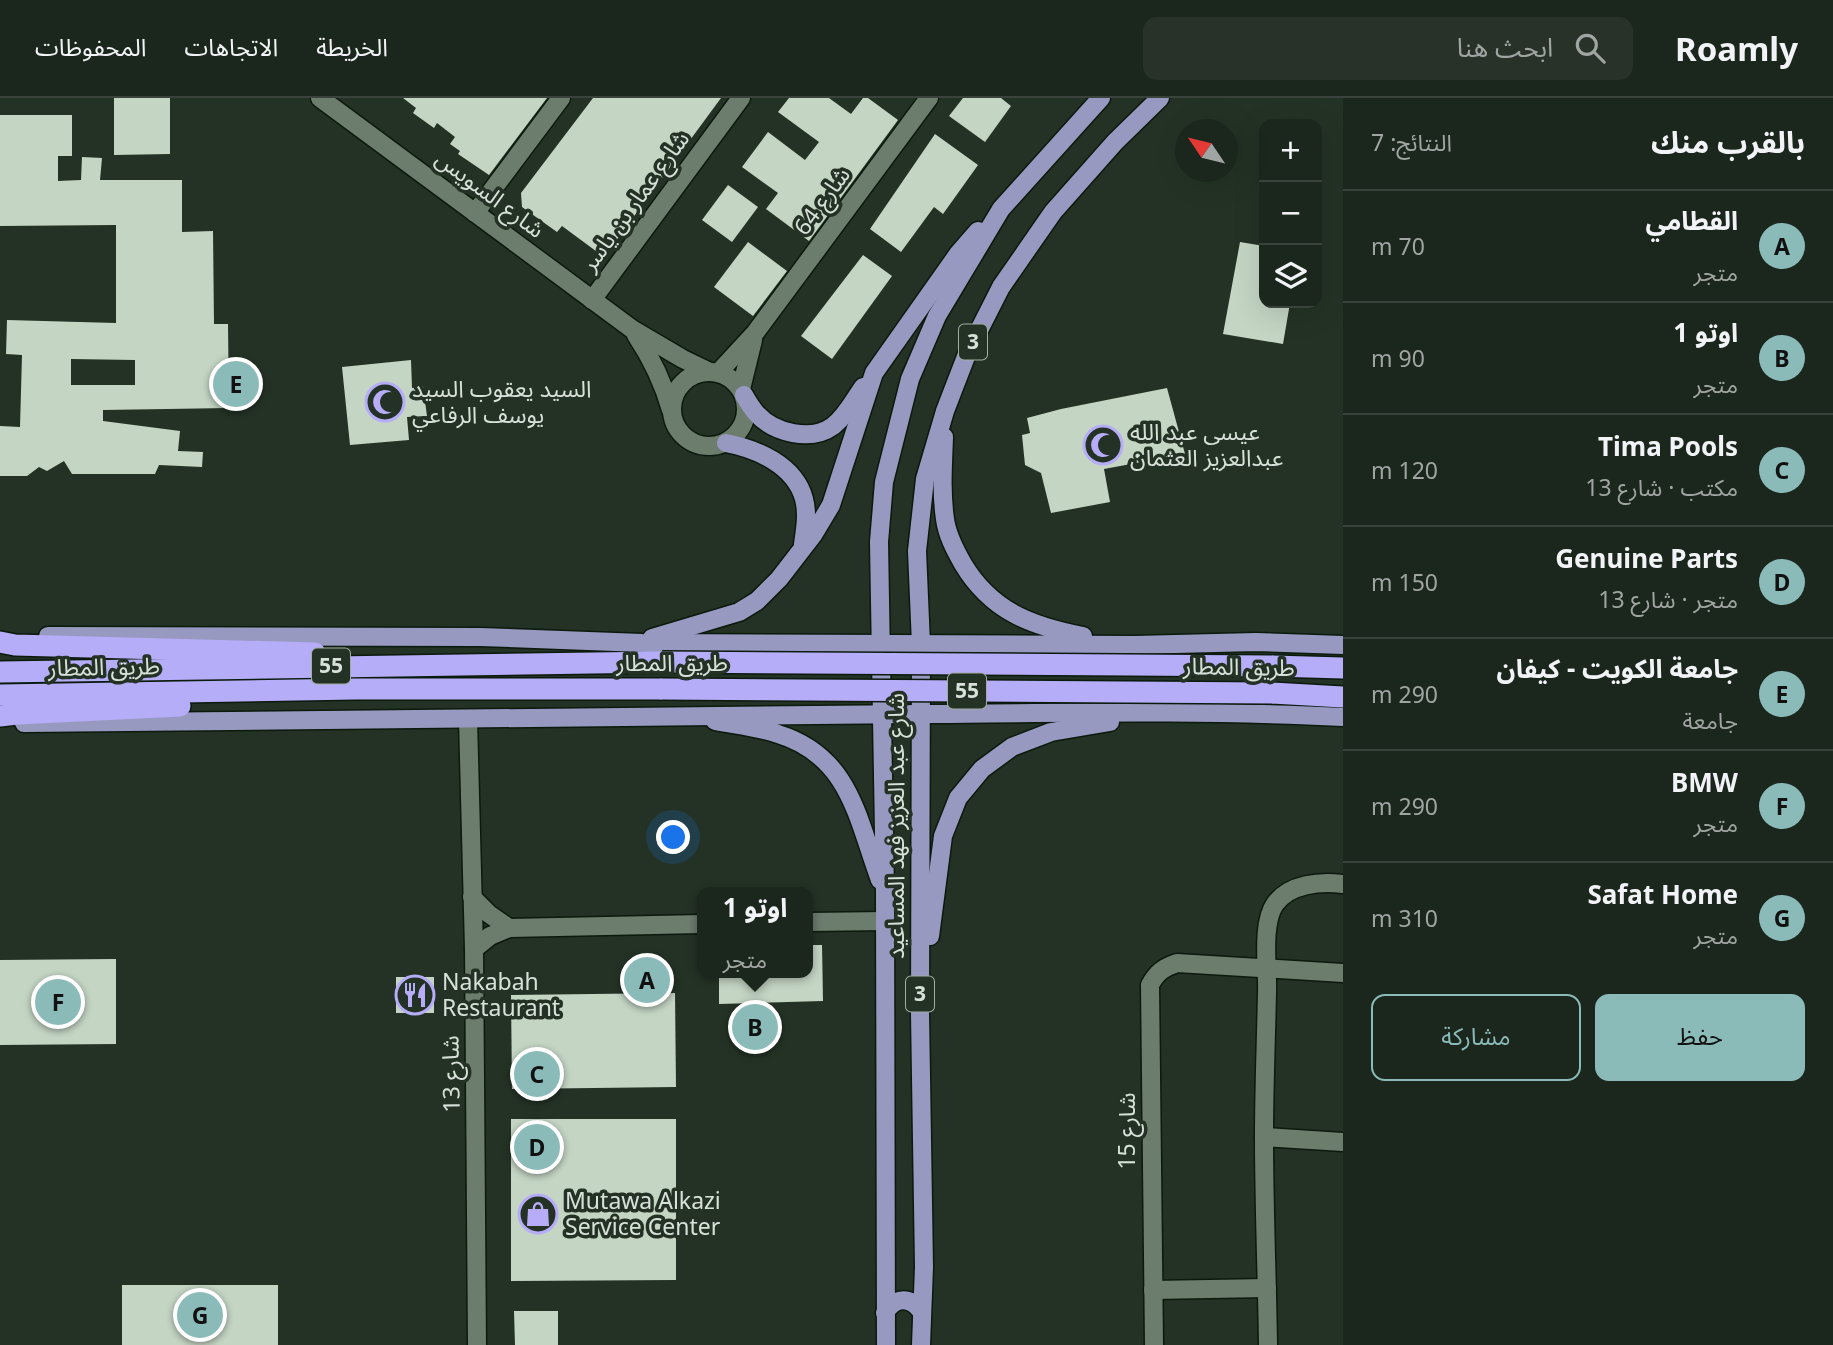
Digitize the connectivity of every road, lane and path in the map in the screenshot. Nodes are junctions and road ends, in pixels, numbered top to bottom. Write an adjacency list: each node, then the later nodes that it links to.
1 (320, 98): 8 (street, شارع السويس)
2 (561, 98): 8 (street)
3 (741, 98): 9 (street, شارع عمار بن ياسر)
4 (929, 98): 11 (street, شارع 64)
5 (1101, 98): 7 (main road, 3)
6 (1160, 98): 15 (main road, 3)
7 (1001, 209): 13 (main road); 25 (main road, 3)
8 (475, 213): 9 (street, شارع السويس)
9 (592, 300): 10 (street, شارع السويس)
10 (632, 329): 12 (street, شارع السويس); 16 (street, شارع السويس)
11 (755, 334): 12 (street, شارع 64); 14 (street, شارع 64)
12 (714, 372): 14 (street); 16 (street)
13 (874, 373): 14 (main road); 18 (main road)
14 (743, 392): 17 (street)
15 (945, 411): 23 (main road, 3); 26 (main road, 3)
16 (673, 419): 17 (street)
17 (726, 443): 18 (main road)
18 (802, 550): 21 (main road)
19 (0, 636): 21 (main road, طريق المطار)
20 (0, 642): 28 (highway)
21 (642, 643): 22 (main road, طريق المطار)
22 (790, 643): 25 (main road, طريق المطار); 34 (main road)
23 (921, 643): 24 (main road, طريق المطار); 25 (main road, طريق المطار); 35 (main road, شارع عبد العزيز فهد المساعيد / 3)
24 (1006, 643): 26 (main road, طريق المطار); 36 (main road)
25 (882, 644): 39 (main road, شارع عبد العزيز فهد المساعيد / 3)
26 (1135, 645): 27 (main road, طريق المطار)
27 (1343, 645)
28 (371, 665): 29 (highway, طريق المطار / 55, bridge); 30 (highway, طريق المطار / 55)
29 (1343, 668)
30 (0, 672)
31 (355, 689): 32 (highway, طريق المطار / 55); 33 (highway, طريق المطار / 55, bridge); 40 (highway)
32 (0, 695)
33 (1343, 697)
34 (780, 713): 38 (main road, طريق المطار); 39 (main road, طريق المطار)
35 (921, 713): 36 (main road, طريق المطار); 39 (main road, طريق المطار); 54 (main road, شارع عبد العزيز فهد المساعيد / 3)
36 (1012, 713): 37 (main road, طريق المطار)
37 (1160, 713): 41 (main road, طريق المطار); 54 (main road)
38 (677, 714): 42 (main road, طريق المطار); 45 (main road)
39 (882, 714): 45 (main road, شارع عبد العزيز فهد المساعيد / 3)
40 (0, 716)
41 (1343, 717)
42 (468, 719): 43 (main road, طريق المطار); 46 (street, شارع 13)
43 (0, 723)
44 (1343, 884): 52 (street)
45 (885, 892): 47 (main road, شارع عبد العزيز فهد المساعيد / 3)
46 (472, 897): 50 (street); 51 (street, شارع 13)
47 (885, 920): 48 (street); 60 (main road, شارع عبد العزيز فهد المساعيد / 3)
48 (813, 922)
49 (697, 924): 50 (street)
50 (509, 928): 51 (street)
51 (474, 949): 61 (street, شارع 13)
52 (1268, 968): 53 (street, شارع 15); 55 (street); 58 (street, شارع 15)
53 (1343, 973)
54 (920, 1013): 59 (main road, شارع عبد العزيز فهد المساعيد / 3)
55 (1264, 1137): 56 (street); 57 (street)
56 (1343, 1142)
57 (1267, 1288): 58 (street); 65 (street)
58 (1153, 1290): 64 (street)
59 (920, 1311): 60 (main road); 63 (main road, شارع عبد العزيز فهد المساعيد / 3)
60 (885, 1312): 62 (main road, شارع عبد العزيز فهد المساعيد / 3)
61 (477, 1345)
62 (886, 1345)
63 (921, 1345)
64 (1154, 1345)
65 (1268, 1345)

